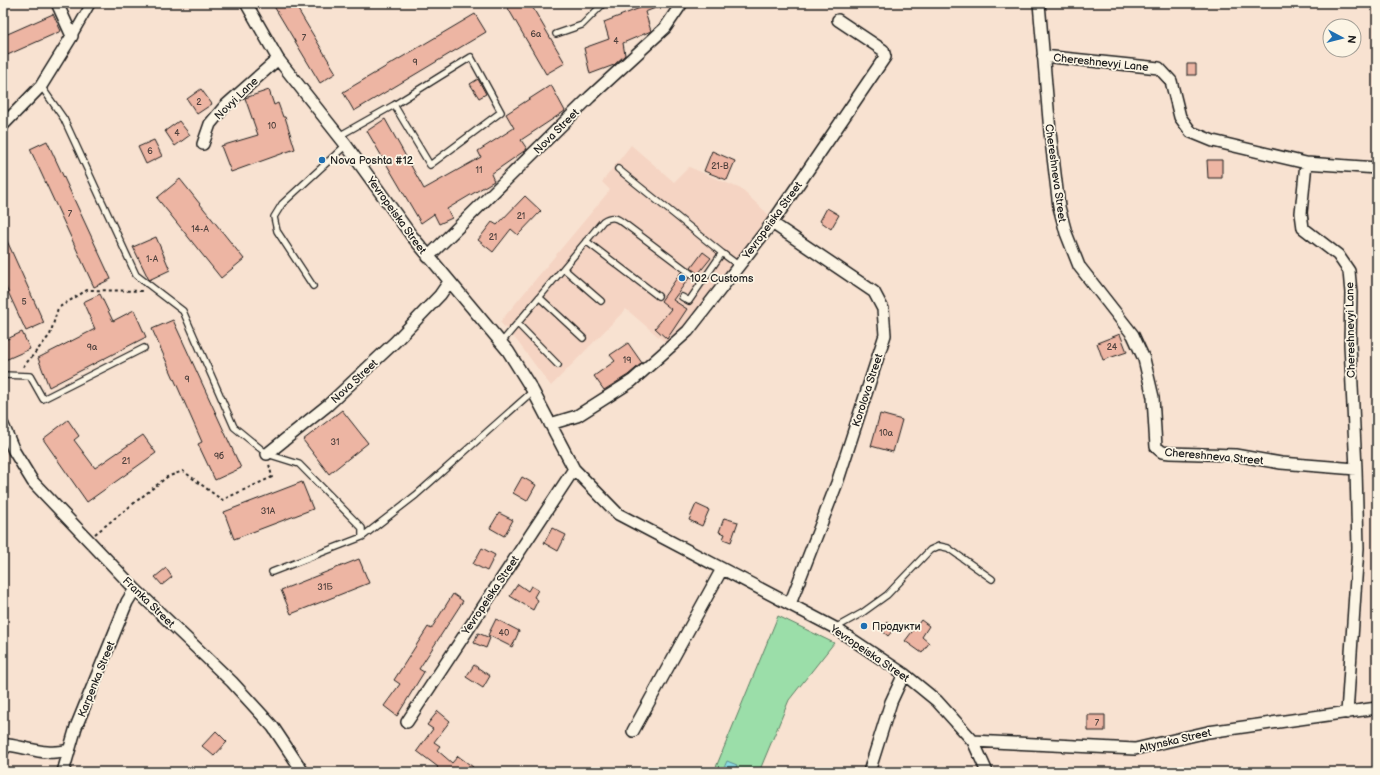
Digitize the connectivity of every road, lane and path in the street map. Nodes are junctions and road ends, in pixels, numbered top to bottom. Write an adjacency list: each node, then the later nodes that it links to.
1 (57, 3): 9 (street)
2 (91, 3): 9 (street)
3 (246, 3): 11 (street, Yevropeiska Street)
4 (604, 3): 8 (lane)
5 (682, 3): 23 (street, Nova Street)
6 (1039, 3): 10 (street, Chereshneva Street)
7 (838, 20): 20 (street, Yevropeiska Street)
8 (556, 34)
9 (72, 36): 12 (street)
10 (1043, 56): 17 (street, Chereshnevyi Lane); 46 (street, Chereshneva Street)
11 (278, 59): 15 (street, Yevropeiska Street); 16 (street, Novyi Lane)
12 (40, 86): 14 (street); 29 (lane)
13 (394, 105): 13 (lane); 15 (lane)
14 (3, 125)
15 (342, 141): 23 (street, Yevropeiska Street); 28 (lane)
16 (203, 144)
17 (1306, 163): 18 (street, Chereshnevyi Lane); 46 (street, Chereshnevyi Lane)
18 (1377, 168)
19 (618, 169): 22 (lane)
20 (772, 223): 42 (street, Yevropeiska Street); 53 (street, Korolova Street)
21 (586, 241): 25 (lane); 27 (lane); 30 (lane)
22 (722, 254): 24 (lane); 27 (lane)
23 (428, 257): 26 (street, Yevropeiska Street)
24 (734, 262)
25 (564, 269): 32 (lane); 33 (lane)
26 (449, 282): 36 (street, Yevropeiska Street); 44 (street, Nova Street)
27 (702, 282): 31 (lane)
28 (313, 286)
29 (157, 291): 40 (path); 44 (lane)
30 (658, 296)
31 (682, 297)
32 (540, 298): 34 (lane); 35 (lane)
33 (601, 300)
34 (518, 324): 36 (lane); 38 (lane)
35 (583, 338)
36 (501, 343): 41 (street, Yevropeiska Street)
37 (144, 348): 40 (lane)
38 (558, 365)
39 (3, 375): 40 (lane)
40 (16, 375)
41 (533, 391): 42 (street, Yevropeiska Street); 47 (lane)
42 (550, 424): 45 (street, Yevropeiska Street)
43 (3, 425): 48 (street, Franka Street)
44 (267, 454): 47 (lane); 48 (path)
45 (574, 469): 49 (street, Yevropeiska Street); 58 (street, Yevropeiska Street)
46 (1356, 469): 57 (street)
47 (362, 537): 50 (lane)
48 (88, 539): 52 (street, Franka Street)
49 (722, 569): 53 (street, Yevropeiska Street); 59 (street)
50 (272, 572)
51 (992, 579): 54 (lane)
52 (135, 589): 62 (street, Karpenka Street); 64 (street, Franka Street)
53 (790, 604): 54 (street, Yevropeiska Street)
54 (836, 628): 55 (street, Yevropeiska Street)
55 (904, 674): 60 (street, Yevropeiska Street); 65 (street)
56 (1377, 708): 57 (street, Altynska Street)
57 (1347, 713): 60 (street, Altynska Street)
58 (407, 722)
59 (633, 731)
60 (973, 741): 66 (street, Yevropeiska Street)
61 (6, 747): 62 (street)
62 (69, 750): 63 (street, Karpenka Street)
63 (62, 772)
64 (302, 772)
65 (869, 772)
66 (987, 772)

